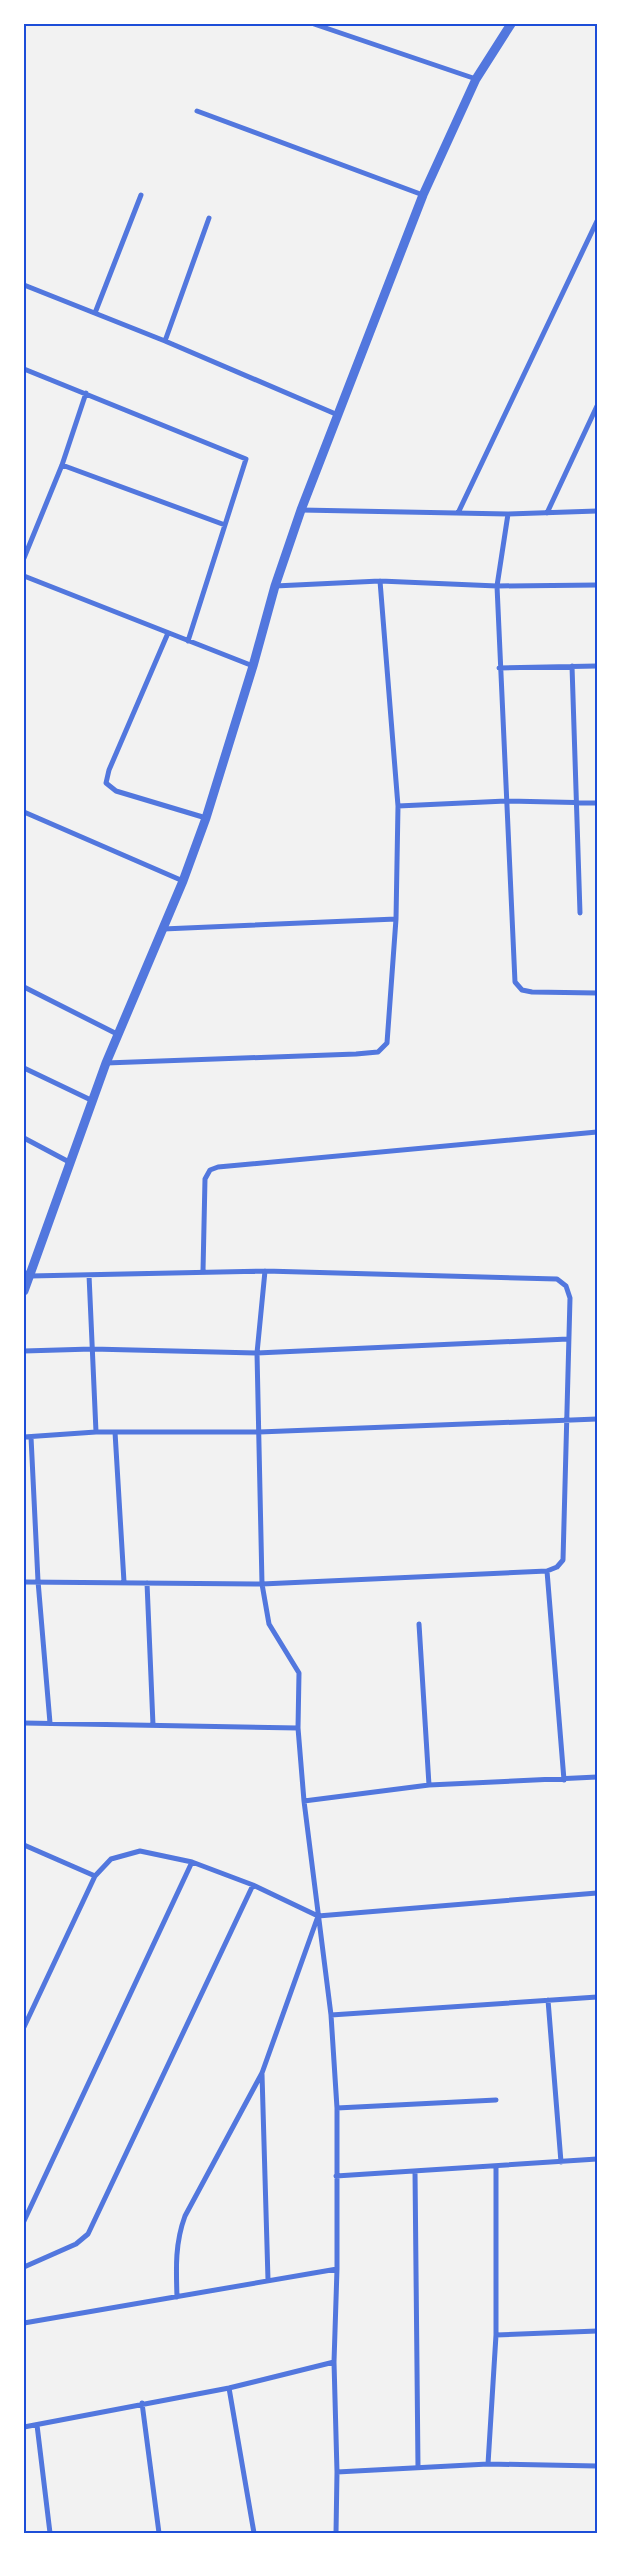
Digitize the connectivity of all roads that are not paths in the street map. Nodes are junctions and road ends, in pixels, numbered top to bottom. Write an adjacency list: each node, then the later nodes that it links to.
1 (314, 24): 3 (street)
2 (511, 24): 3 (street)
3 (476, 80): 5 (street)
4 (198, 111): 5 (street)
5 (423, 194): 15 (street)
6 (140, 195): 10 (street)
7 (209, 218): 11 (street)
8 (597, 221): 19 (street)
9 (24, 285): 10 (street)
10 (95, 313): 11 (street)
11 (166, 341): 15 (street)
12 (24, 369): 13 (street)
13 (86, 392): 16 (street); 22 (street)
14 (597, 406): 20 (street)
15 (338, 415): 17 (street)
16 (62, 465): 22 (street); 23 (street)
17 (301, 510): 19 (street); 27 (street)
18 (597, 511): 20 (street)
19 (458, 513): 21 (street)
20 (547, 513): 21 (street)
21 (508, 514): 28 (street)
22 (225, 525): 30 (street)
23 (24, 558)
24 (24, 576): 29 (street)
25 (380, 581): 27 (street); 28 (street); 38 (street)
26 (597, 585): 28 (street)
27 (275, 586): 31 (street)
28 (497, 586): 34 (street)
29 (168, 633): 30 (street); 40 (street)
30 (188, 641): 31 (street)
31 (253, 666): 40 (street)
32 (572, 666): 33 (street); 34 (street); 37 (street)
33 (597, 666)
34 (499, 668): 35 (street)
35 (506, 801): 37 (street); 38 (street); 46 (street)
36 (597, 803): 37 (street)
37 (575, 804): 42 (street)
38 (398, 806): 43 (street)
39 (24, 812): 41 (street)
40 (206, 818): 41 (street)
41 (183, 880): 44 (street)
42 (580, 913)
43 (396, 918): 44 (street); 48 (street)
44 (163, 930): 47 (street)
45 (24, 987): 47 (street)
46 (597, 993)
47 (117, 1034): 48 (street)
48 (106, 1063): 50 (street)
49 (24, 1068): 50 (street)
50 (94, 1101): 53 (street)
51 (597, 1132): 54 (street)
52 (24, 1138): 53 (street)
53 (72, 1163): 56 (street)
54 (203, 1271): 55 (street); 57 (street)
55 (265, 1271): 59 (street); 62 (street)
56 (27, 1274): 57 (street); 58 (street)
57 (89, 1275): 60 (street)
58 (24, 1291)
59 (568, 1339): 62 (street); 64 (street)
60 (92, 1349): 61 (street); 62 (street); 65 (street)
61 (24, 1351)
62 (257, 1353): 67 (street)
63 (597, 1419): 64 (street)
64 (567, 1420): 67 (street); 70 (street)
65 (96, 1432): 66 (street); 69 (street)
66 (115, 1432): 67 (street); 73 (street)
67 (259, 1432): 75 (street)
68 (24, 1437): 69 (street)
69 (31, 1437): 71 (street)
70 (546, 1571): 75 (street); 82 (street)
71 (38, 1581): 72 (street); 73 (street); 78 (street)
72 (24, 1582)
73 (124, 1582): 74 (street)
74 (147, 1583): 75 (street); 79 (street)
75 (262, 1584): 80 (street)
76 (419, 1624): 83 (street)
77 (24, 1723): 78 (street)
78 (50, 1723): 79 (street)
79 (153, 1726): 80 (street)
80 (298, 1728): 84 (street)
81 (597, 1777): 82 (street)
82 (564, 1780): 83 (street)
83 (429, 1785): 84 (street)
84 (304, 1801): 90 (street)
85 (24, 1846): 87 (street)
86 (192, 1862): 87 (street); 88 (street); 103 (street)
87 (95, 1876): 94 (street)
88 (253, 1885): 90 (street); 104 (street)
89 (597, 1894): 90 (street)
90 (318, 1916): 93 (street); 95 (street)
91 (597, 1997): 92 (street)
92 (548, 2000): 93 (street); 99 (street)
93 (331, 2015): 97 (street)
94 (24, 2027)
95 (262, 2073): 106 (street); 107 (street)
96 (496, 2100): 97 (street)
97 (336, 2108): 102 (street)
98 (597, 2159): 99 (street)
99 (561, 2162): 100 (street)
100 (496, 2167): 101 (street); 110 (street)
101 (415, 2171): 102 (street); 118 (street)
102 (336, 2176): 105 (street)
103 (24, 2220)
104 (24, 2267)
105 (337, 2269): 106 (street); 111 (street)
106 (268, 2280): 107 (street)
107 (177, 2297): 108 (street)
108 (24, 2323)
109 (597, 2331): 110 (street)
110 (496, 2335): 116 (street)
111 (334, 2362): 112 (street); 119 (street)
112 (229, 2388): 113 (street); 122 (street)
113 (142, 2403): 114 (street); 121 (street)
114 (37, 2425): 115 (street); 120 (street)
115 (24, 2427)
116 (488, 2464): 117 (street); 118 (street)
117 (597, 2466)
118 (418, 2468): 119 (street)
119 (337, 2472): 123 (street)
120 (50, 2533)
121 (158, 2533)
122 (254, 2533)
123 (336, 2533)

